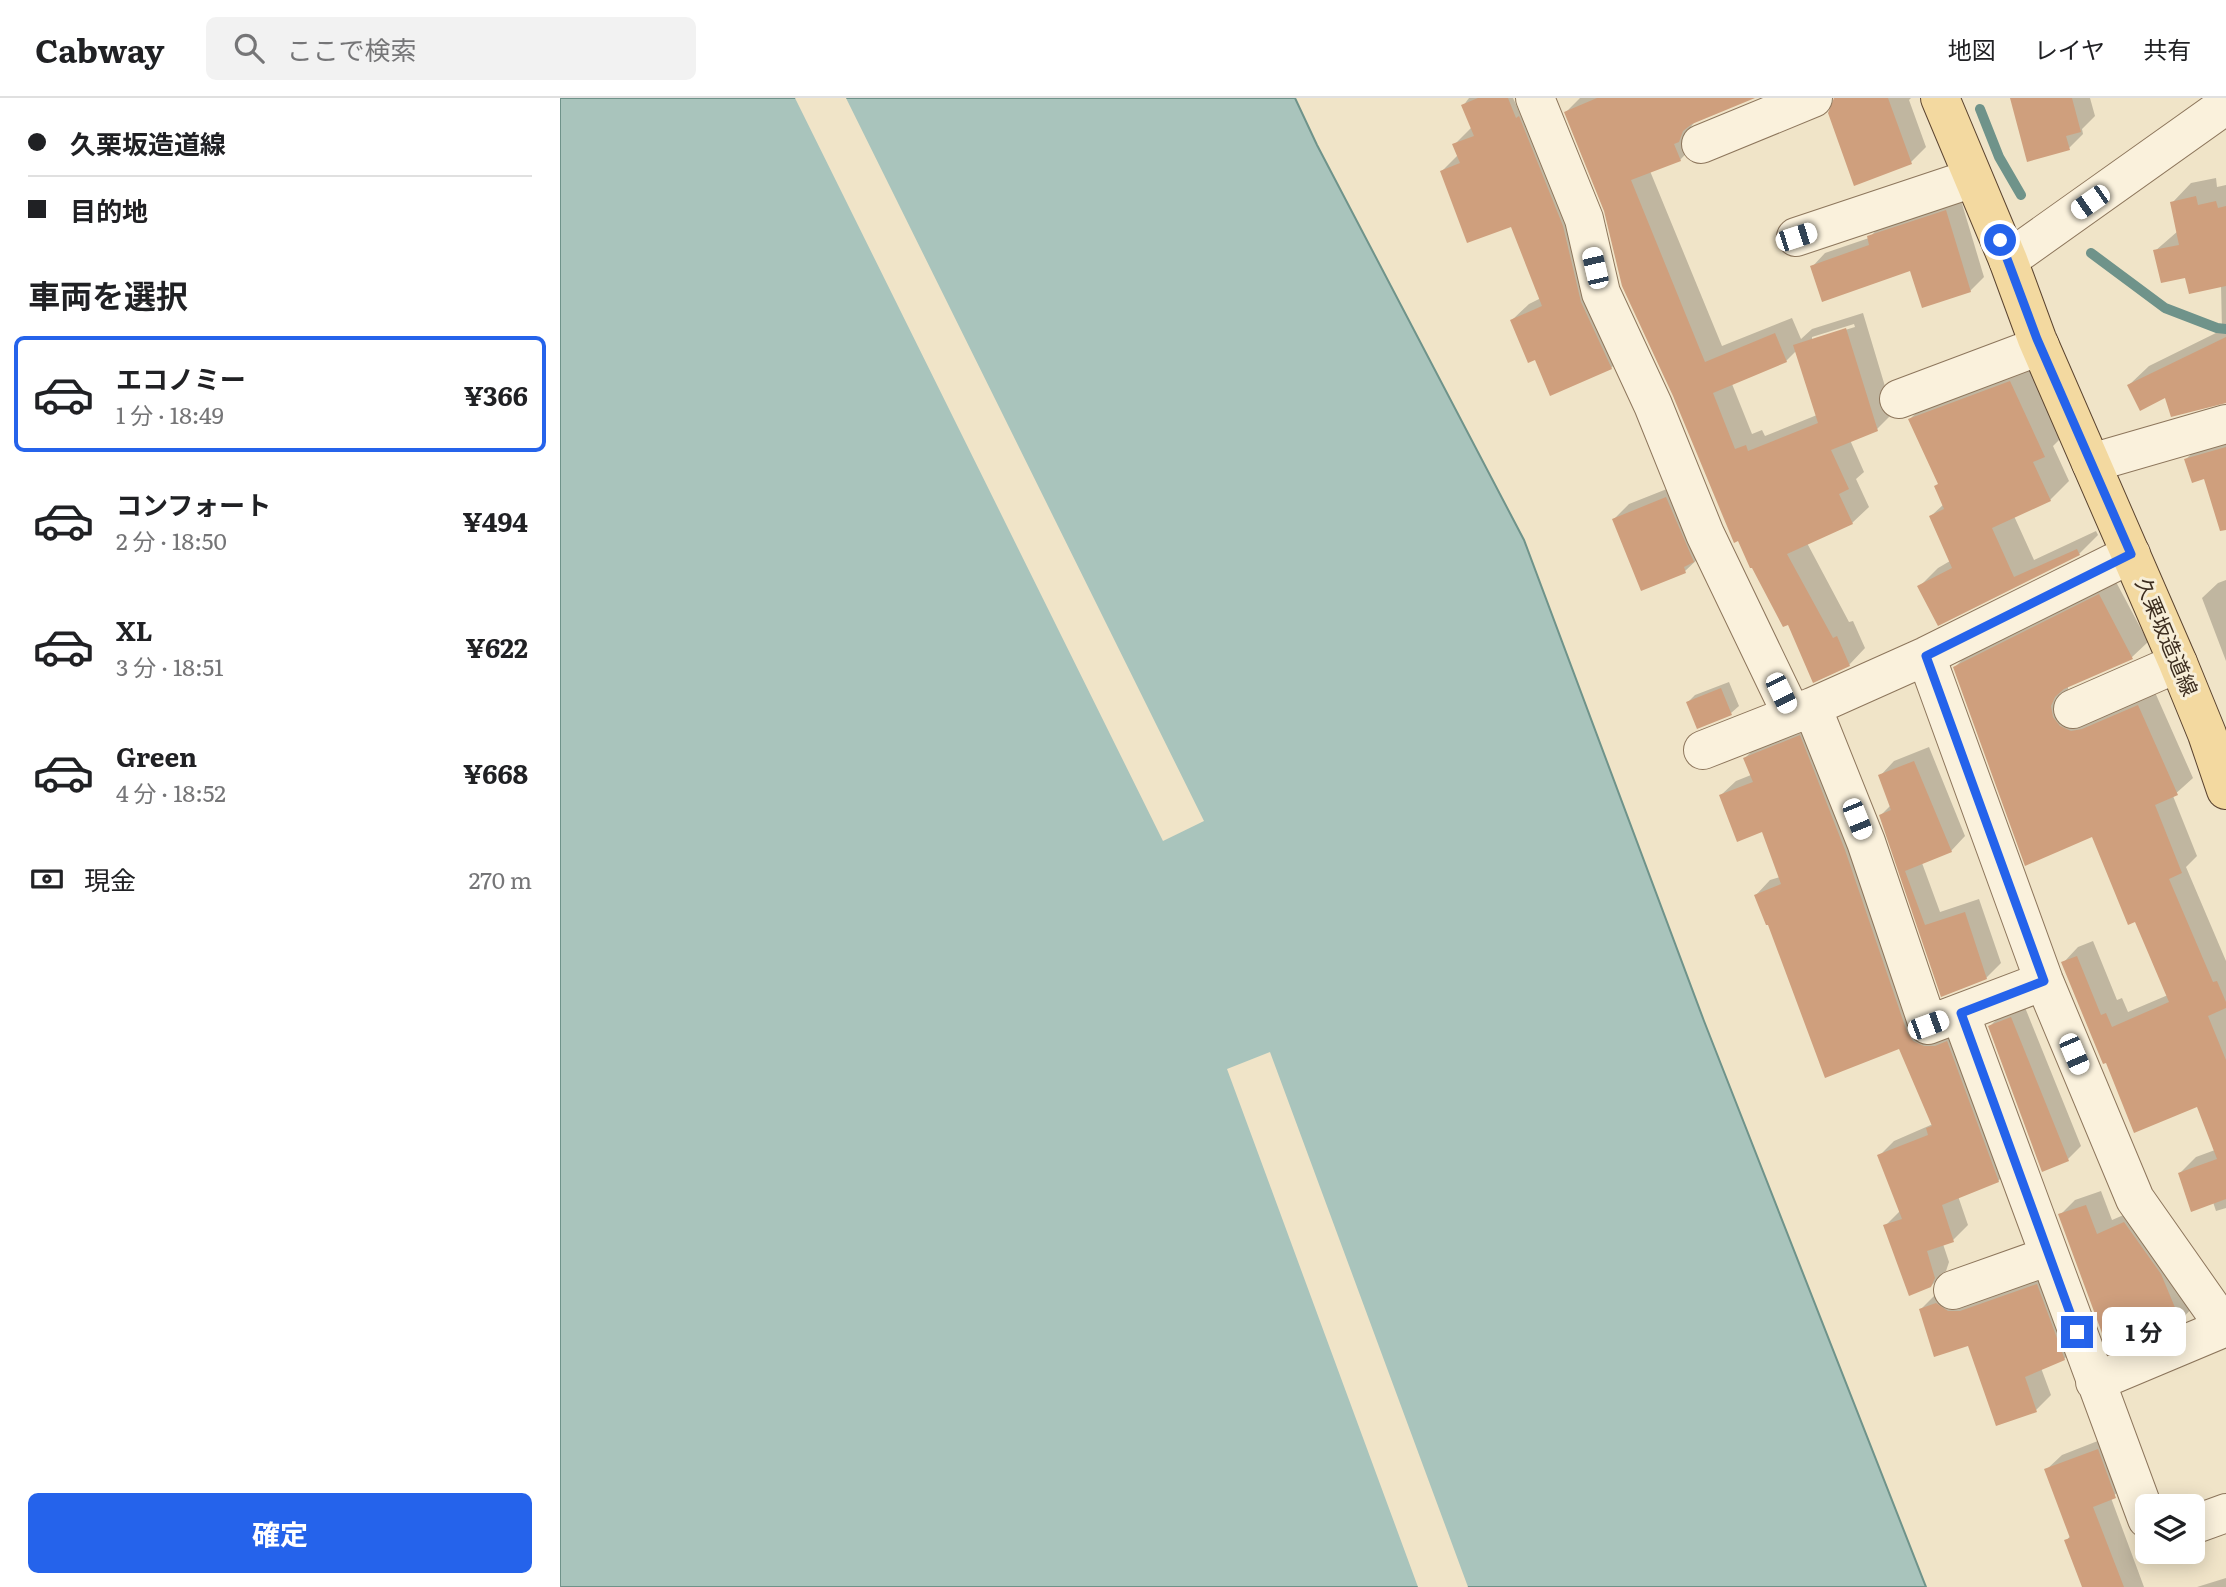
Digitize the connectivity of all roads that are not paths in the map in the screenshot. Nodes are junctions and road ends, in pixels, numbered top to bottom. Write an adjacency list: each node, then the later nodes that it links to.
1 (1535, 98): 17 (street)
2 (1813, 98): 5 (street)
3 (1940, 98): 6 (main road, 久栗坂造道線)
4 (2226, 105): 8 (street)
5 (1701, 144)
6 (1973, 178): 7 (street); 8 (main road, 久栗坂造道線)
7 (1796, 237)
8 (2008, 260): 9 (main road, 久栗坂造道線)
9 (2040, 346): 10 (street); 12 (main road, 久栗坂造道線)
10 (1899, 398)
11 (2226, 424): 12 (street)
12 (2091, 464): 13 (main road, 久栗坂造道線)
13 (2131, 554): 14 (street); 15 (main road, 久栗坂造道線)
14 (1926, 656): 17 (street); 21 (street)
15 (2178, 663): 16 (street); 18 (main road, 久栗坂造道線)
16 (2073, 709)
17 (1802, 711): 19 (street); 22 (street)
18 (2216, 731): 20 (main road, 久栗坂造道線)
19 (1703, 750)
20 (2226, 790)
21 (2044, 981): 22 (street); 25 (street)
22 (1961, 1013): 23 (street)
23 (2049, 1256): 24 (street); 26 (street)
24 (1953, 1290)
25 (2226, 1327): 26 (street)
26 (2095, 1382): 27 (street)
27 (2138, 1494)
28 (2226, 1513): 29 (street)
29 (2205, 1521)

